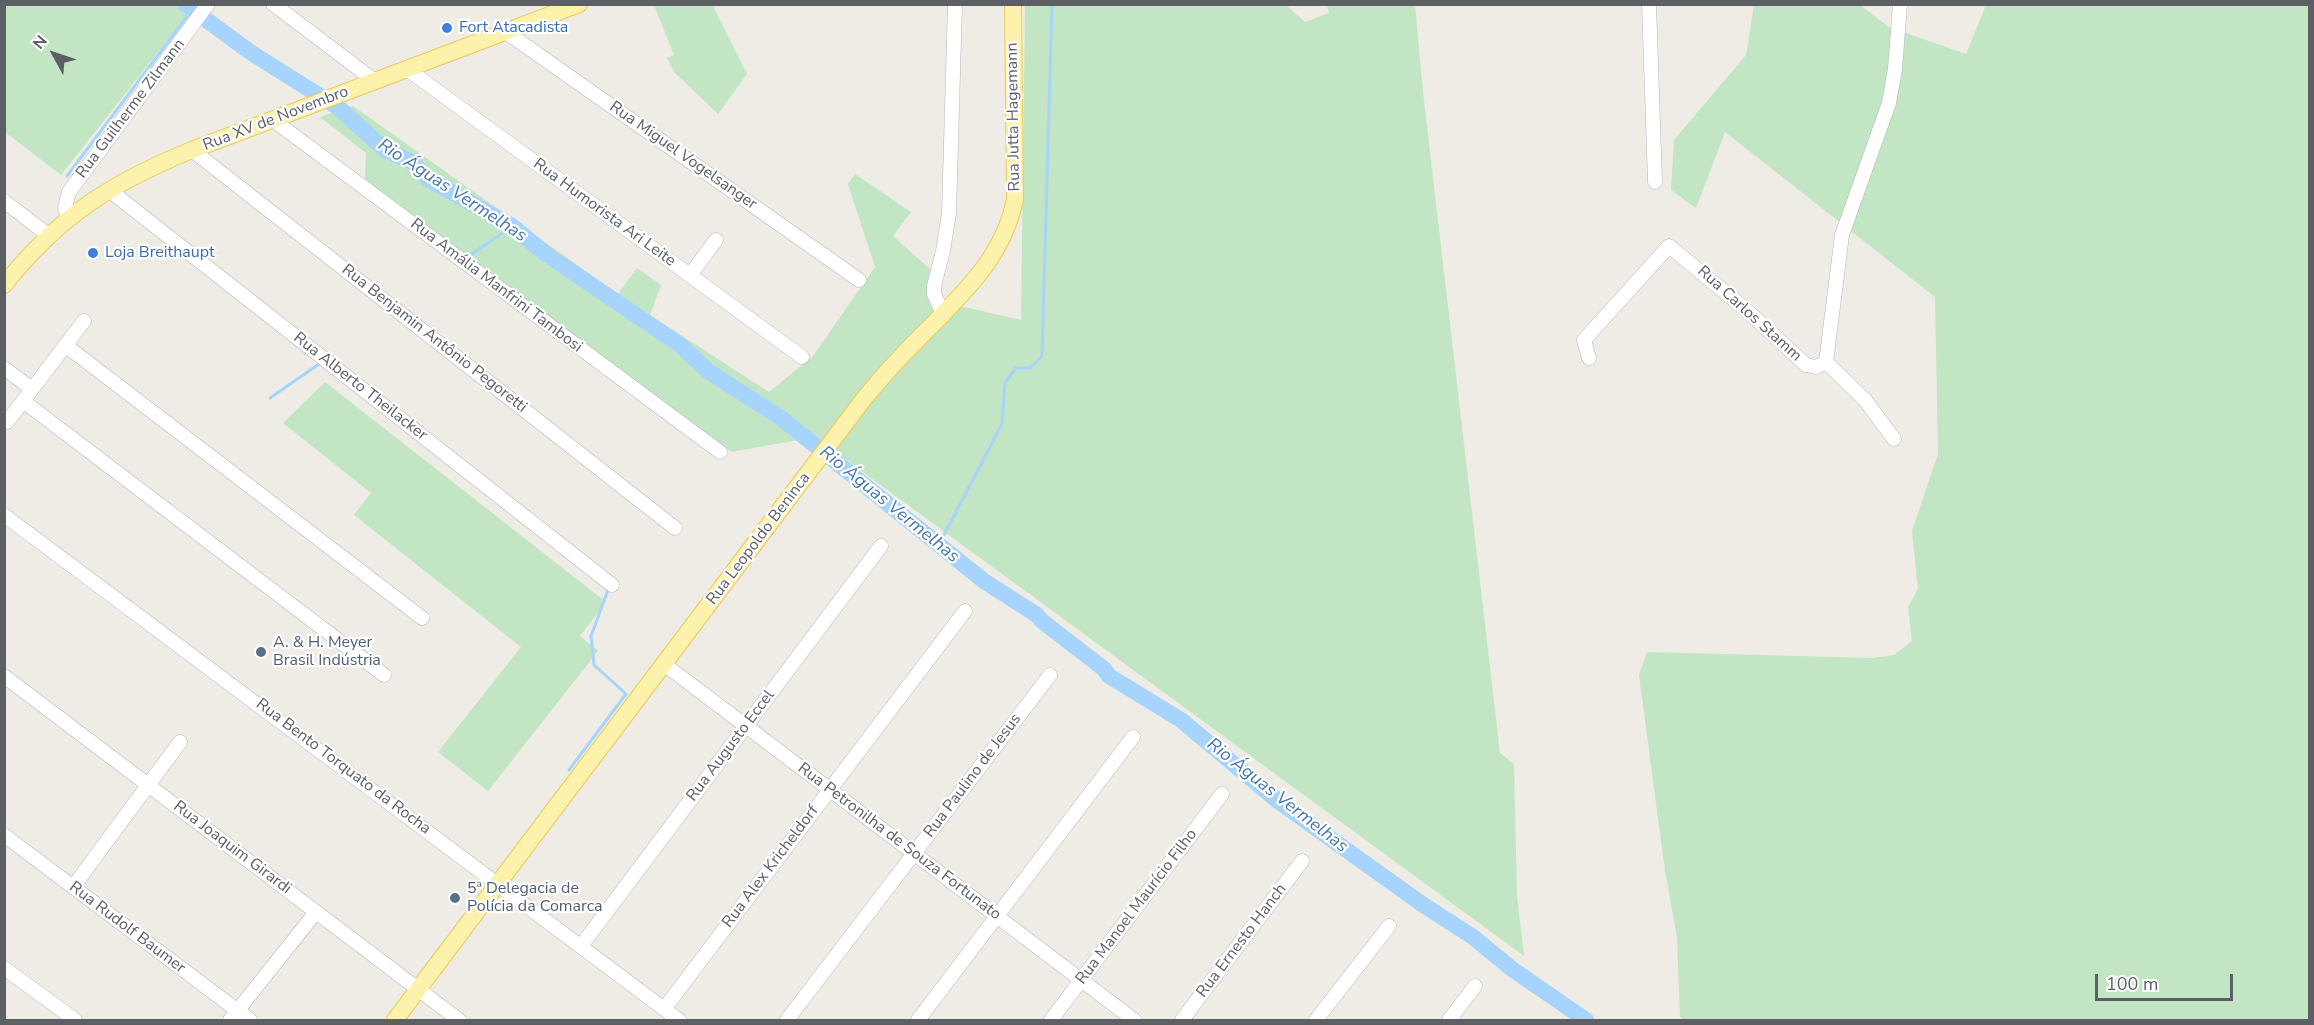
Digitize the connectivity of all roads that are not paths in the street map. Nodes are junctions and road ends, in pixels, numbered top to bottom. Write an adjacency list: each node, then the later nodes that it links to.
1 (273, 4): 10 (street)
2 (579, 4): 8 (main road, Rua XV de Novembro)
3 (954, 4): 22 (street)
4 (1013, 4): 22 (main road, Rua Jutta Hagemann)
5 (1649, 4): 13 (street)
6 (1900, 4): 27 (street, Rua Carlos Stamm)
7 (203, 12): 16 (street, Rua Guilherme Zilmann)
8 (506, 32): 9 (main road, Rua XV de Novembro); 20 (street, Rua Miguel Vogelsanger)
9 (407, 69): 10 (main road, Rua XV de Novembro); 19 (street, Rua Humorista Ari Leite)
10 (375, 81): 11 (main road, Rua XV de Novembro)
11 (273, 120): 12 (main road, Rua XV de Novembro); 33 (street, Rua Amália Manfrini Tambosi)
12 (192, 150): 14 (main road, Rua XV de Novembro); 35 (street, Rua Benjamin Antônio Pegoretti)
13 (1655, 182)
14 (109, 190): 16 (main road, Rua XV de Novembro); 37 (street, Rua Alberto Theilacker)
15 (4, 201): 17 (street)
16 (68, 218): 17 (main road, Rua XV de Novembro)
17 (48, 235): 21 (main road, Rua XV de Novembro)
18 (716, 240): 19 (street)
19 (690, 275): 25 (street, Rua Humorista Ari Leite)
20 (859, 280)
21 (4, 285)
22 (943, 314): 40 (main road, Rua Leopoldo Beninca)
23 (84, 321): 24 (street)
24 (65, 345): 29 (street); 39 (street)
25 (802, 357)
26 (1589, 358): 27 (street, Rua Carlos Stamm)
27 (1826, 362): 32 (street)
28 (4, 368): 29 (street)
29 (32, 389): 30 (street)
30 (23, 401): 31 (street); 41 (street)
31 (7, 422)
32 (1894, 439)
33 (720, 452)
34 (4, 515): 53 (street, Rua Bento Torquato da Rocha)
35 (675, 528)
36 (881, 546): 44 (street, Rua Augusto Eccel)
37 (612, 585)
38 (965, 611): 48 (street, Rua Alex Kricheldorf)
39 (422, 618)
40 (664, 664): 44 (street, Rua Petronilha de Souza Fortunato); 53 (main road, Rua Leopoldo Beninca)
41 (384, 675)
42 (1050, 675): 51 (street, Rua Paulino de Jesus)
43 (4, 676): 47 (street, Rua Joaquim Girardi)
44 (746, 726): 48 (street, Rua Petronilha de Souza Fortunato); 58 (street, Rua Augusto Eccel)
45 (1133, 737): 56 (street)
46 (180, 742): 47 (street)
47 (148, 785): 54 (street); 55 (street, Rua Joaquim Girardi)
48 (830, 790): 51 (street, Rua Petronilha de Souza Fortunato); 63 (street, Rua Alex Kricheldorf)
49 (1222, 795): 60 (street, Rua Manoel Maurício Filho)
50 (4, 835): 54 (street, Rua Rudolf Baumer)
51 (914, 854): 56 (street, Rua Petronilha de Souza Fortunato); 70 (street, Rua Paulino de Jesus)
52 (1302, 861): 74 (street, Rua Ernesto Hanch)
53 (500, 884): 58 (street, Rua Bento Torquato da Rocha); 62 (main road, Rua Leopoldo Beninca)
54 (73, 886): 64 (street, Rua Rudolf Baumer)
55 (316, 912): 62 (street, Rua Joaquim Girardi); 64 (street)
56 (997, 916): 60 (street, Rua Petronilha de Souza Fortunato); 71 (street)
57 (1389, 926): 75 (street)
58 (581, 946): 63 (street, Rua Bento Torquato da Rocha)
59 (4, 968): 65 (street)
60 (1081, 980): 72 (street, Rua Manoel Maurício Filho); 73 (street, Rua Petronilha de Souza Fortunato)
61 (1476, 986): 76 (street)
62 (418, 990): 67 (main road, Rua Leopoldo Beninca); 68 (street, Rua Joaquim Girardi)
63 (664, 1009): 69 (street, Rua Bento Torquato da Rocha)
64 (234, 1016): 66 (street, Rua Rudolf Baumer)
65 (75, 1020)
66 (250, 1020)
67 (395, 1020)
68 (459, 1020)
69 (680, 1020)
70 (787, 1020)
71 (918, 1020)
72 (1051, 1020)
73 (1134, 1020)
74 (1182, 1020)
75 (1316, 1020)
76 (1449, 1020)

